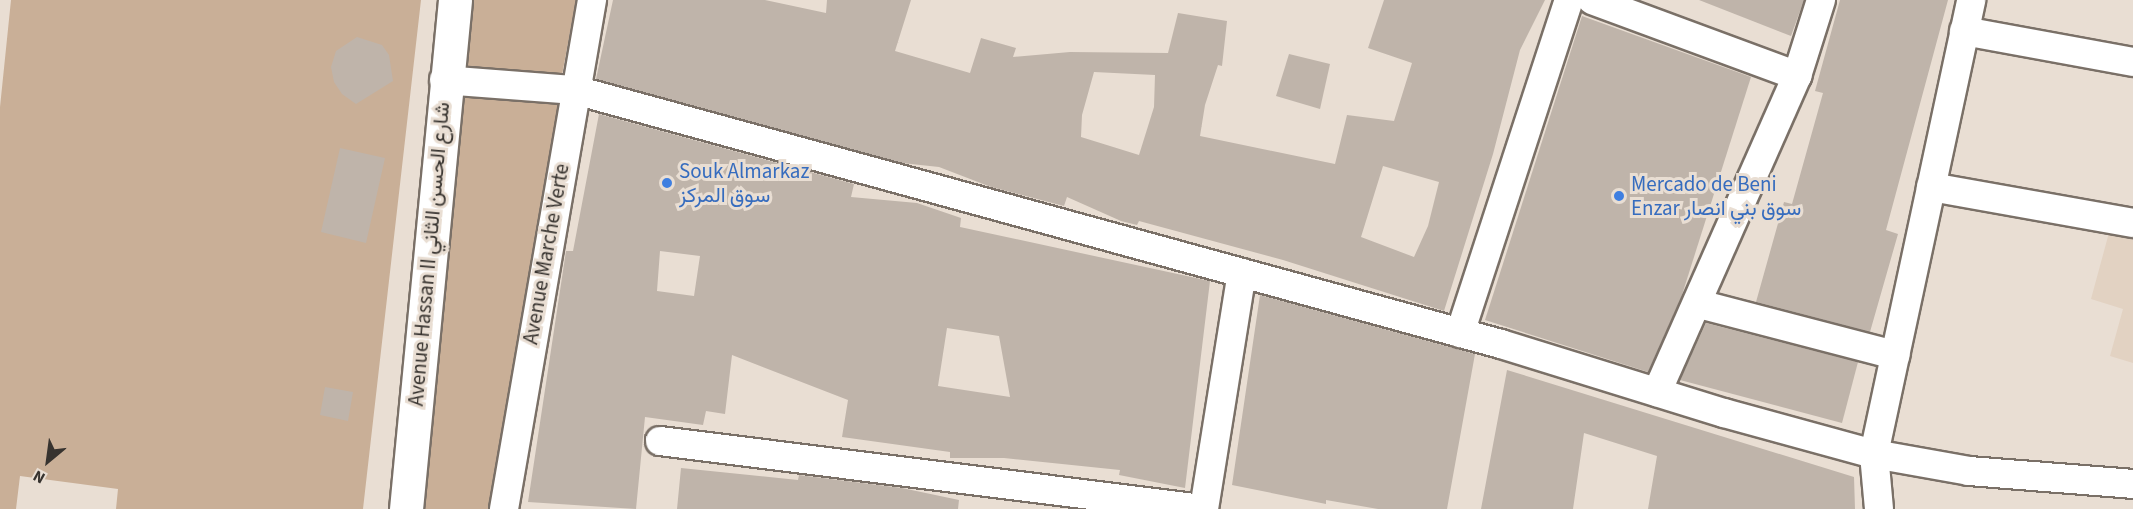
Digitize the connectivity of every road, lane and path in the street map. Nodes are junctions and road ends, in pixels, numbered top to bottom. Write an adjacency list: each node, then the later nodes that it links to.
1 (455, 0): 10 (street, Avenue Hassan II شارع الحسن الثاني)
2 (592, 0): 11 (street, Avenue Marche Verte)
3 (1569, 0): 16 (street)
4 (1592, 0): 9 (street)
5 (1821, 0): 9 (street)
6 (1971, 0): 7 (street)
7 (1964, 31): 8 (street); 12 (street)
8 (2133, 62)
9 (1797, 76): 15 (street)
10 (444, 80): 11 (street); 22 (street, Avenue Hassan II شارع الحسن الثاني)
11 (575, 90): 14 (street); 23 (street, Avenue Marche Verte)
12 (1931, 187): 13 (street); 17 (street)
13 (2133, 223)
14 (1242, 273): 16 (street); 24 (street)
15 (1699, 304): 17 (street); 18 (street)
16 (1460, 333): 18 (street)
17 (1895, 355): 20 (street)
18 (1657, 392): 20 (street)
19 (660, 441): 24 (street)
20 (1874, 454): 21 (street); 25 (street)
21 (2133, 484)
22 (406, 509)
23 (504, 509)
24 (1203, 509)
25 (1879, 509)

